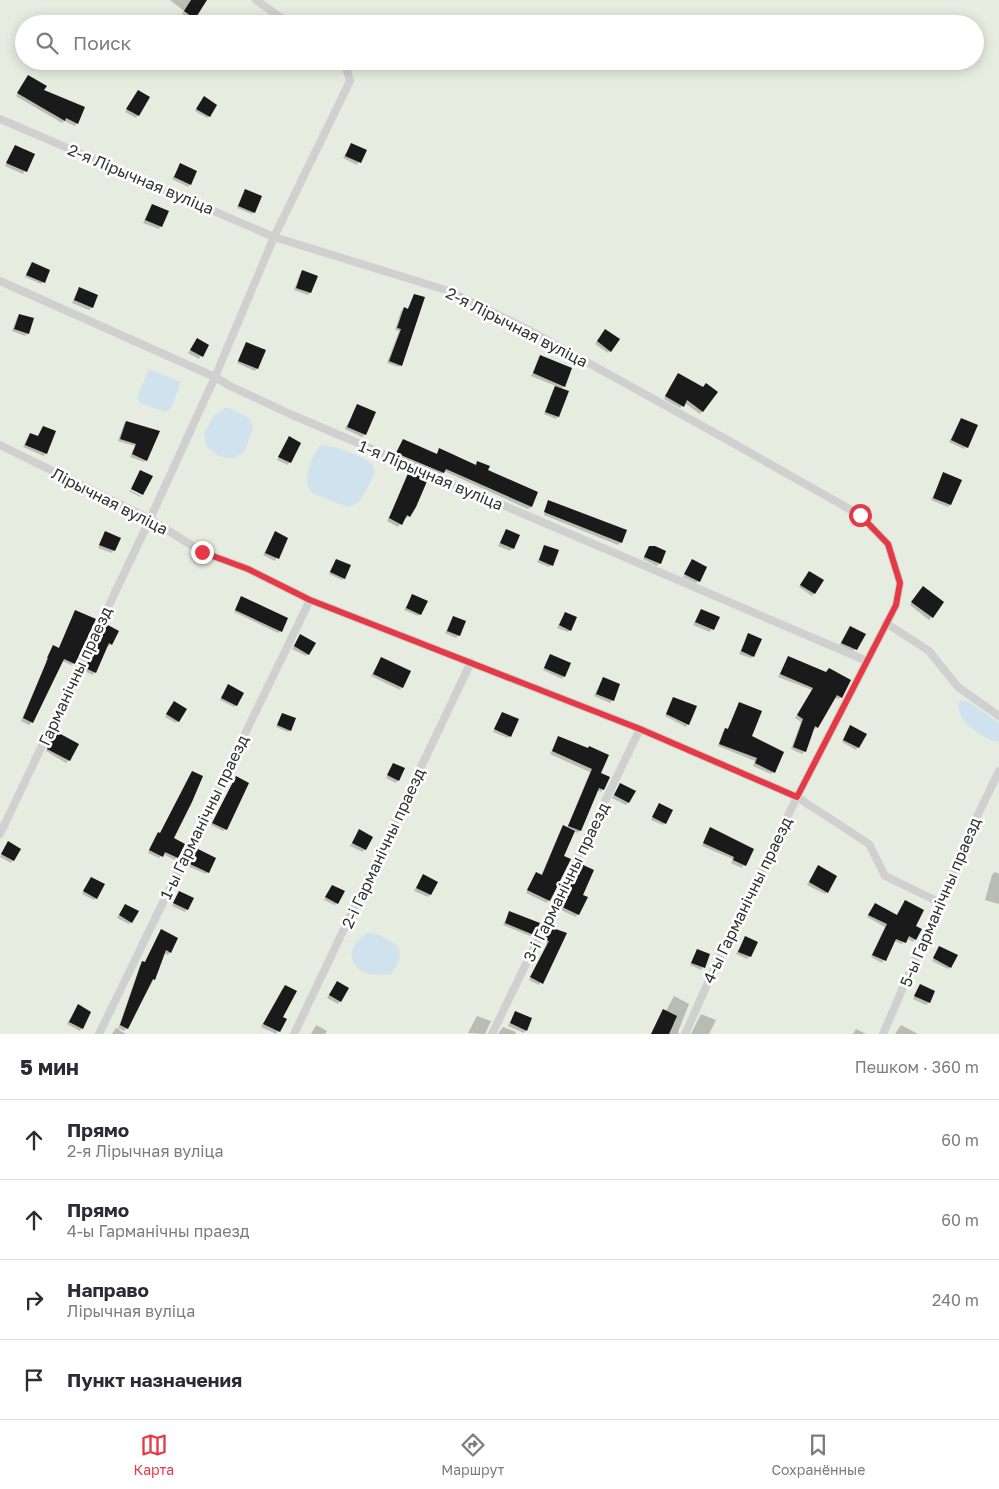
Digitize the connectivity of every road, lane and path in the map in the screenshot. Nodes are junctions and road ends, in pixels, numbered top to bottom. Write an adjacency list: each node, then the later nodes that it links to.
1 (256, 0): 2 (lane)
2 (277, 15)
3 (347, 70): 5 (lane, Гарманічны праезд)
4 (0, 119): 5 (lane, 2-я Лірычная вуліца)
5 (274, 237): 7 (lane, Гарманічны праезд); 11 (lane, 2-я Лірычная вуліца)
6 (0, 280): 7 (lane, 1-я Лірычная вуліца)
7 (215, 376): 9 (lane, Гарманічны праезд); 12 (lane, 1-я Лірычная вуліца)
8 (0, 446): 9 (lane, Лірычная вуліца)
9 (150, 519): 10 (lane, Лірычная вуліца); 18 (lane, Гарманічны праезд)
10 (310, 600): 13 (lane, Лірычная вуліца); 20 (lane, 1-ы Гарманічны праезд)
11 (886, 623): 12 (lane, 2-я Лірычная вуліца); 14 (lane)
12 (867, 661): 17 (lane, 4-ы Гарманічны праезд)
13 (471, 662): 15 (lane, Лірычная вуліца); 21 (lane, 2-і Гарманічны праезд)
14 (999, 716)
15 (640, 729): 17 (lane, Лірычная вуліца); 22 (lane, 3-і Гарманічны праезд)
16 (999, 771): 19 (lane, 5-ы Гарманічны праезд)
17 (797, 797): 19 (lane, Лірычная вуліца); 23 (lane, 4-ы Гарманічны праезд)
18 (0, 834)
19 (940, 903): 24 (lane, 5-ы Гарманічны праезд)
20 (99, 1034)
21 (294, 1034)
22 (492, 1034)
23 (685, 1034)
24 (883, 1034)

